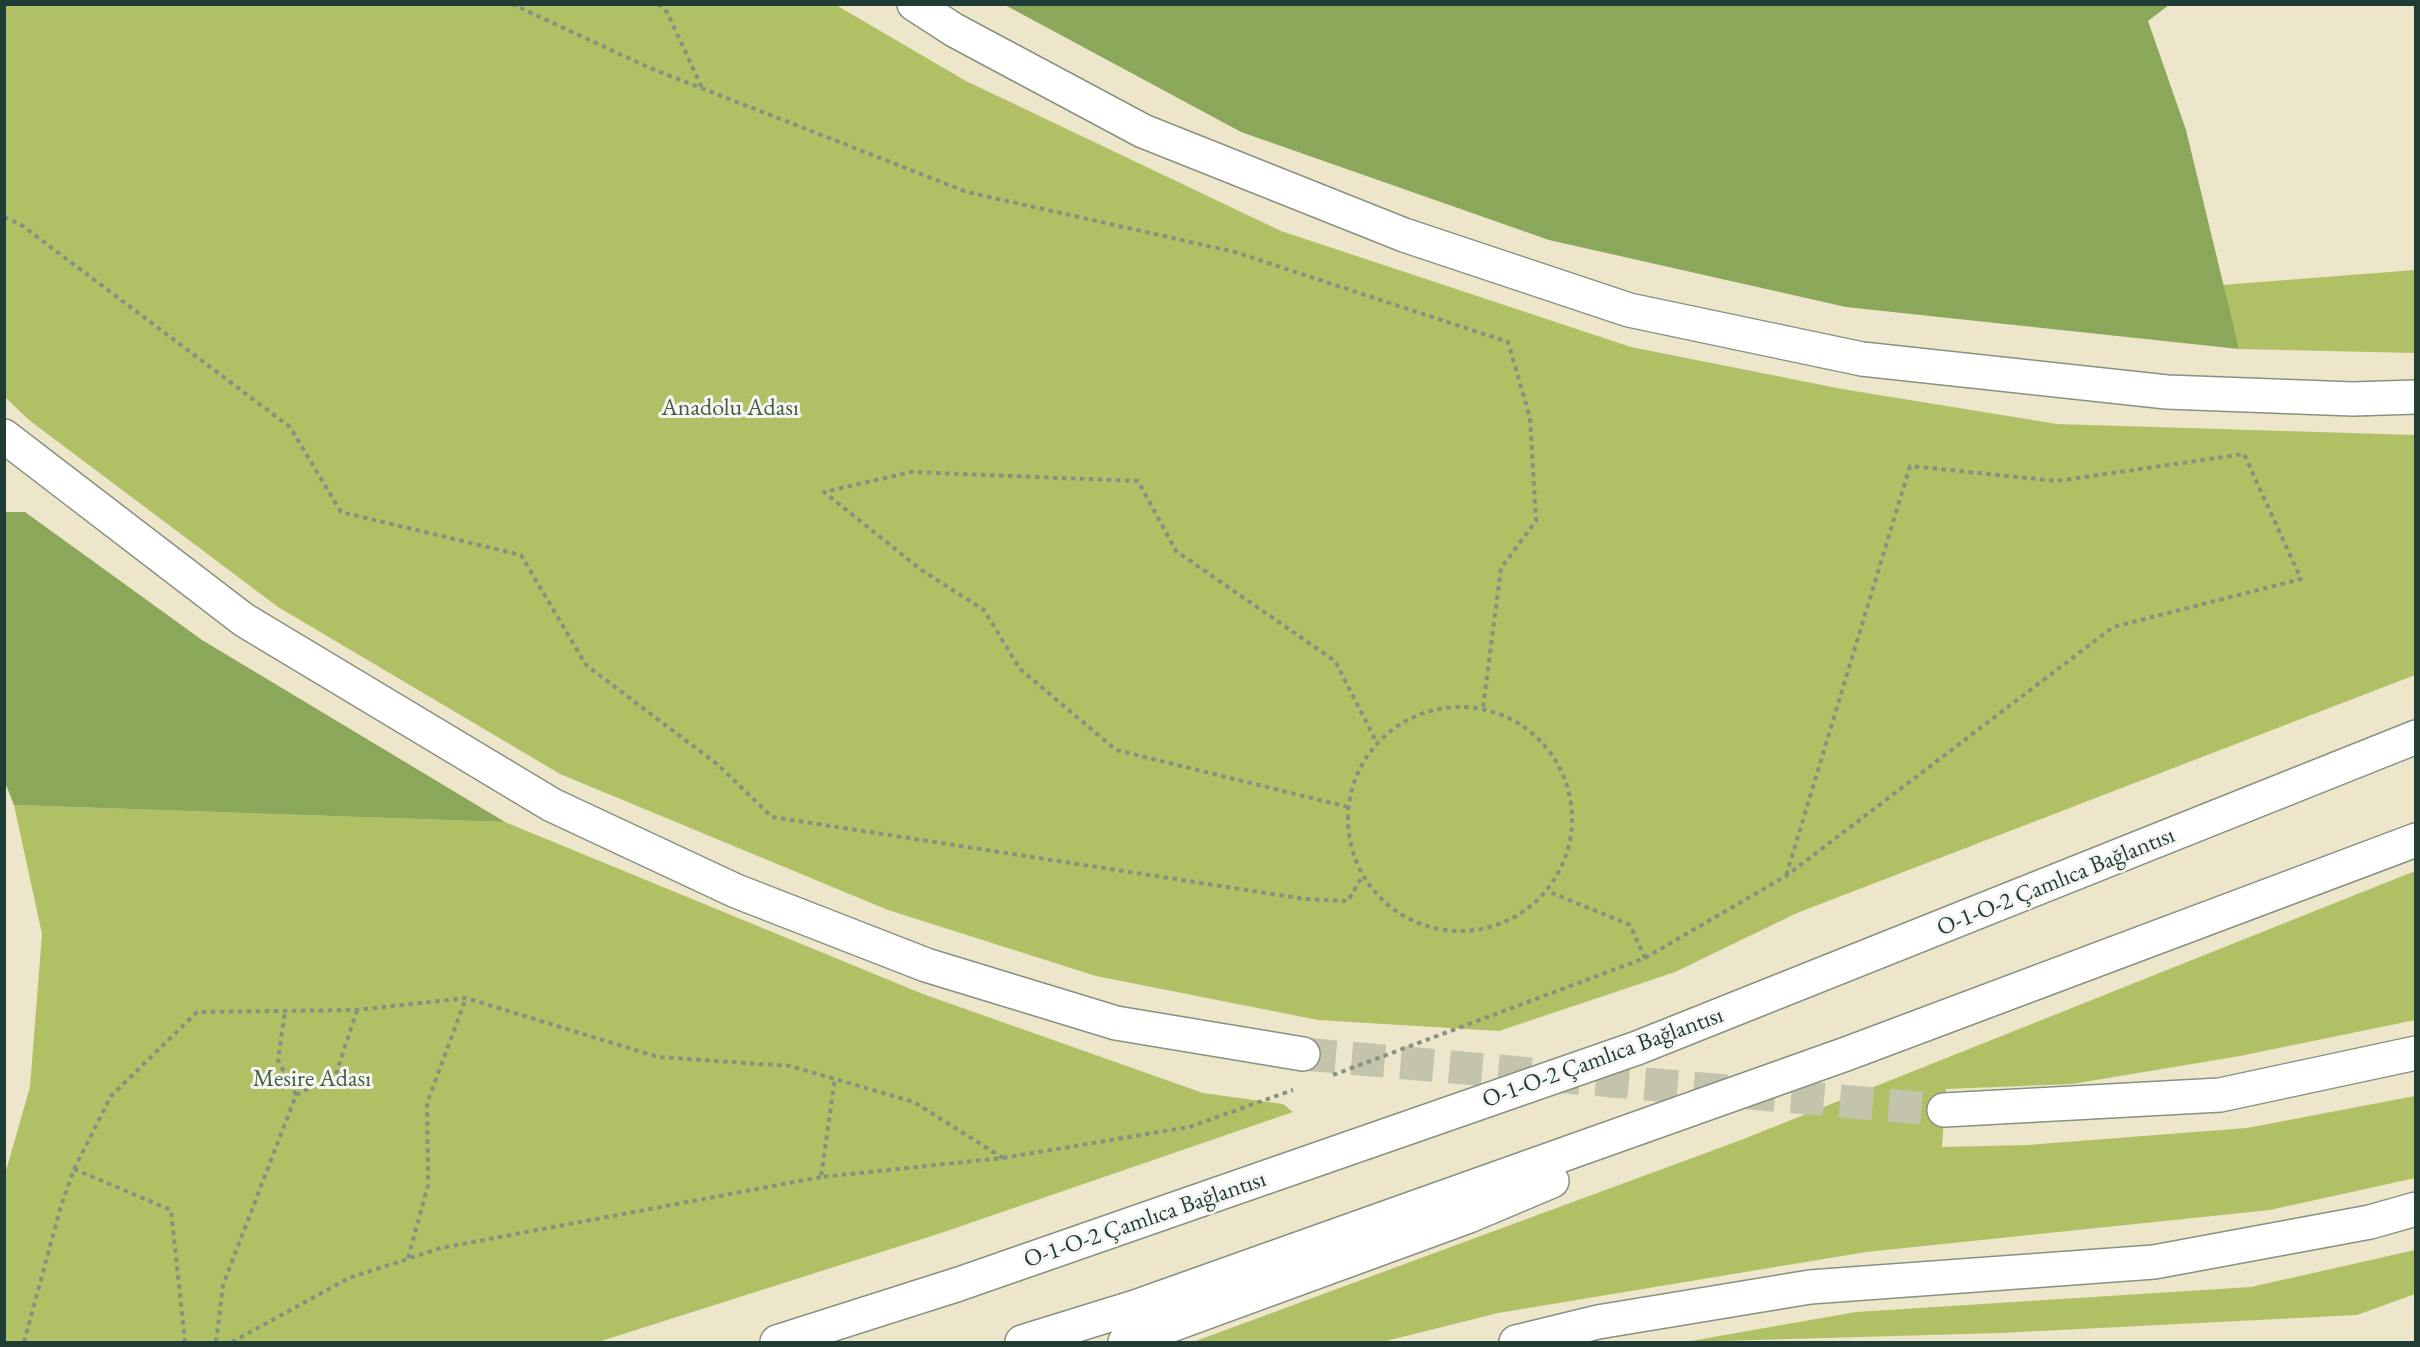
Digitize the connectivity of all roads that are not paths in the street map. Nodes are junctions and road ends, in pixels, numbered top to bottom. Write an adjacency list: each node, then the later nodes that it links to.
1 (914, 4): 2 (highway)
2 (2415, 397)
3 (4, 436): 8 (highway)
4 (2415, 737): 11 (highway, O-1-O-2 Çamlıca Bağlantısı)
5 (2415, 840): 7 (highway)
6 (2415, 1053): 9 (highway)
7 (1846, 1054): 12 (highway); 13 (highway)
8 (1313, 1066)
9 (1944, 1110)
10 (2415, 1209): 14 (highway)
11 (777, 1342)
12 (1022, 1342)
13 (1125, 1342)
14 (1516, 1342)

